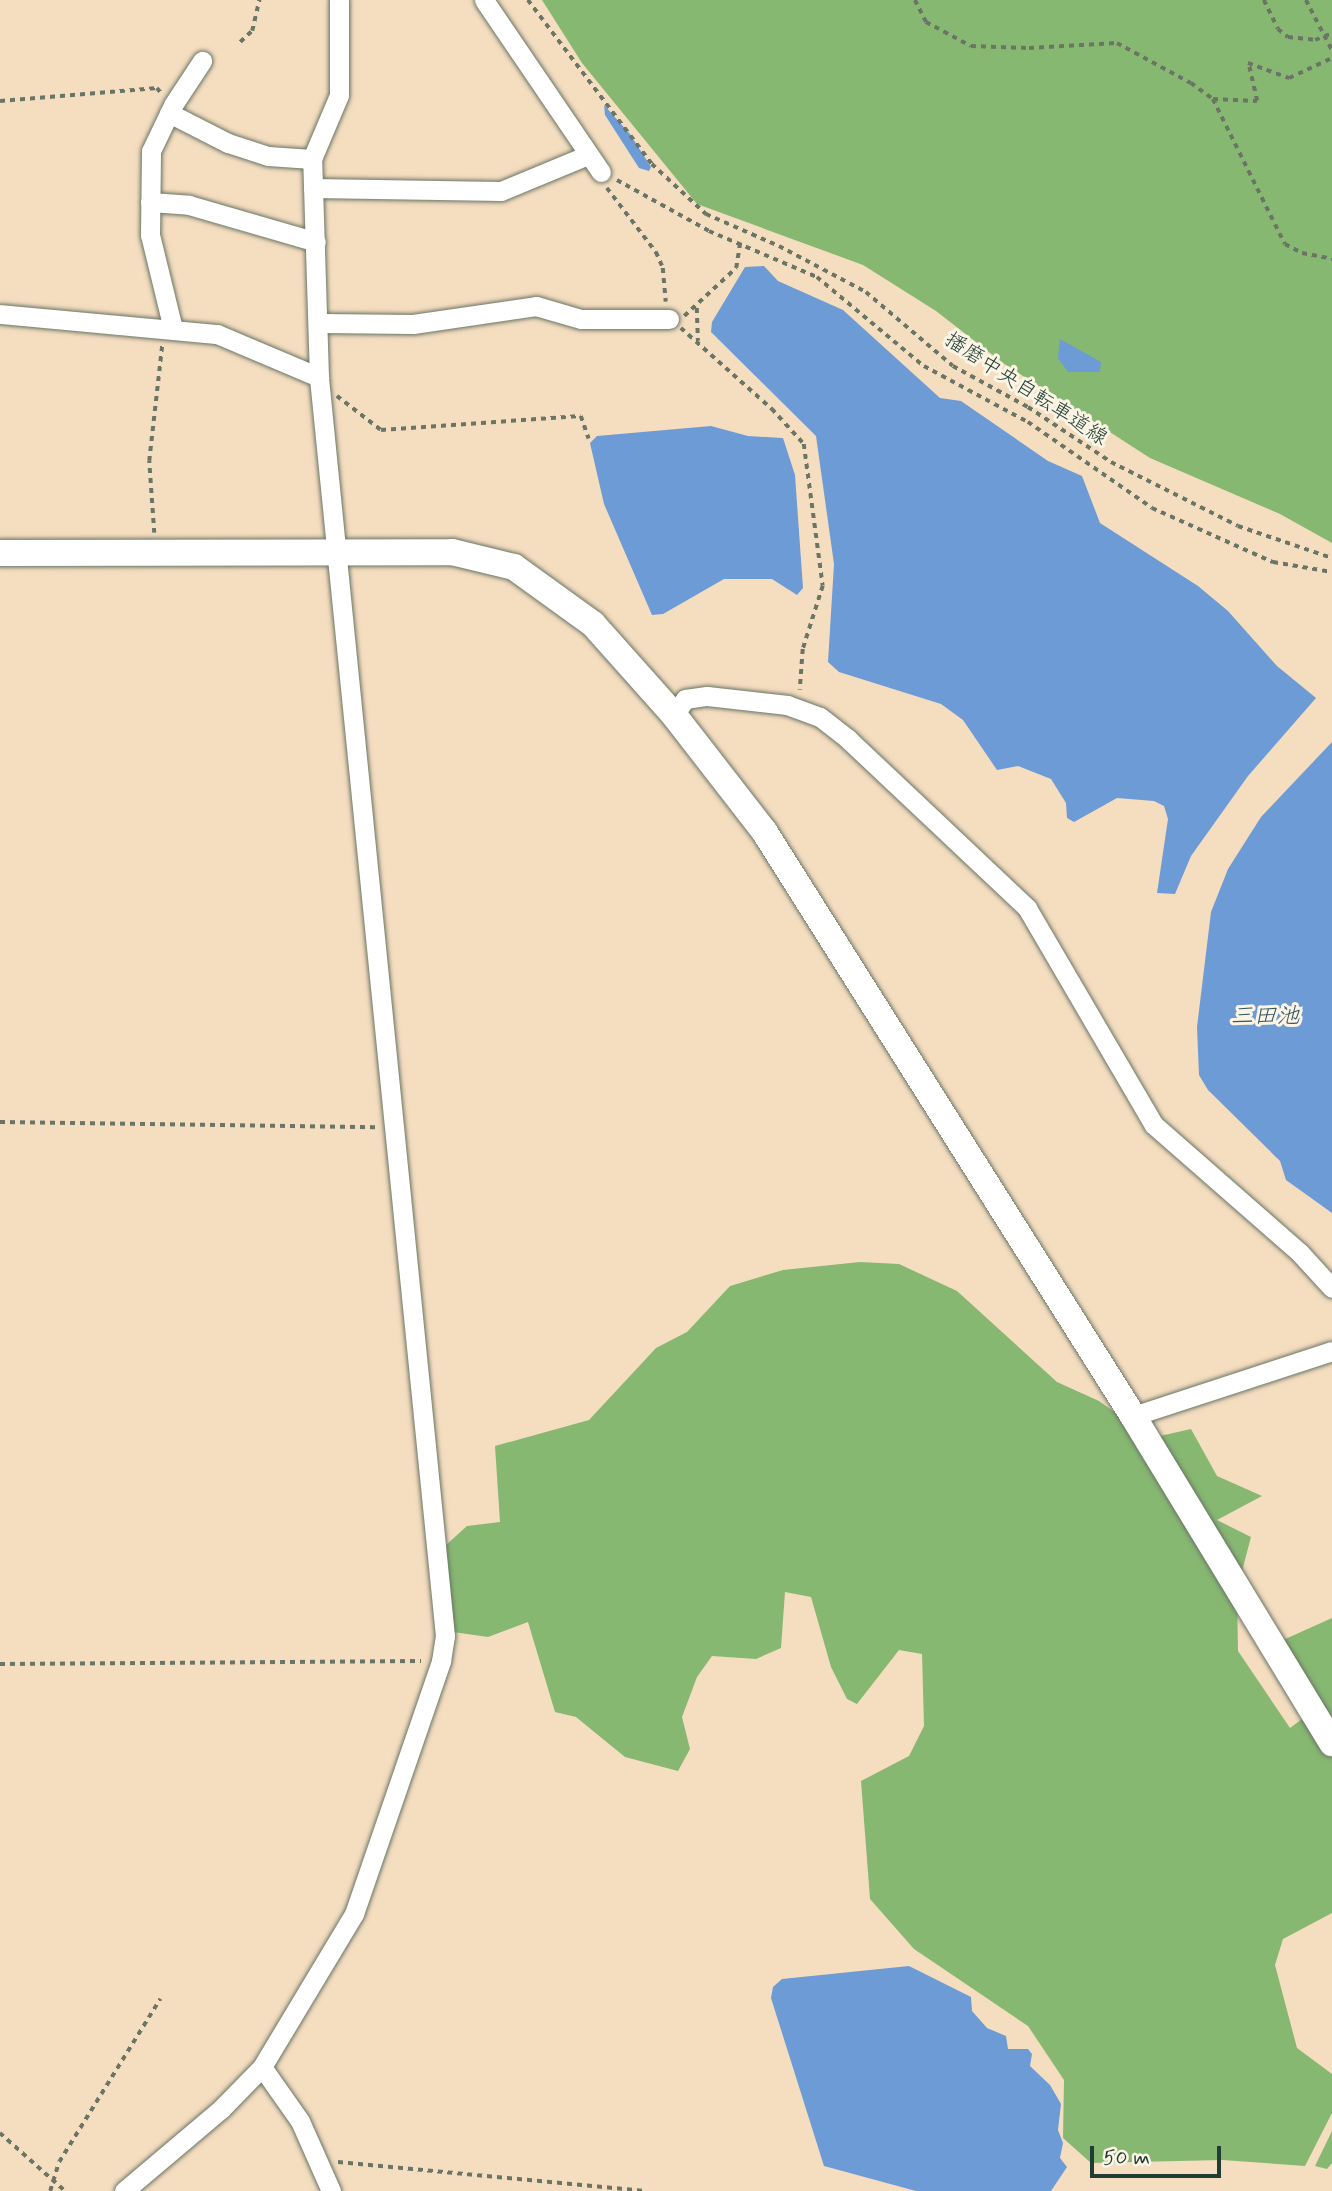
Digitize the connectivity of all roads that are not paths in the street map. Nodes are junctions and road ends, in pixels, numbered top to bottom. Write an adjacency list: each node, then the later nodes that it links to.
1 (339, 0): 6 (street)
2 (484, 0): 5 (street)
3 (202, 61): 4 (street)
4 (171, 109): 6 (street); 9 (street)
5 (588, 156): 7 (street); 8 (street)
6 (312, 159): 8 (street)
7 (601, 172)
8 (313, 188): 10 (street)
9 (150, 202): 10 (street); 14 (street)
10 (316, 242): 13 (street)
11 (0, 314): 14 (street)
12 (669, 319): 13 (street)
13 (321, 323): 15 (street)
14 (168, 329): 15 (street)
15 (320, 385): 16 (street)
16 (338, 551): 17 (street); 18 (street); 23 (street)
17 (0, 553)
18 (674, 715): 19 (street); 21 (street)
19 (1332, 1289)
20 (1332, 1351): 21 (street)
21 (1133, 1416): 22 (street)
22 (1332, 1743)
23 (262, 2067): 24 (street); 25 (street)
24 (124, 2191)
25 (331, 2191)

